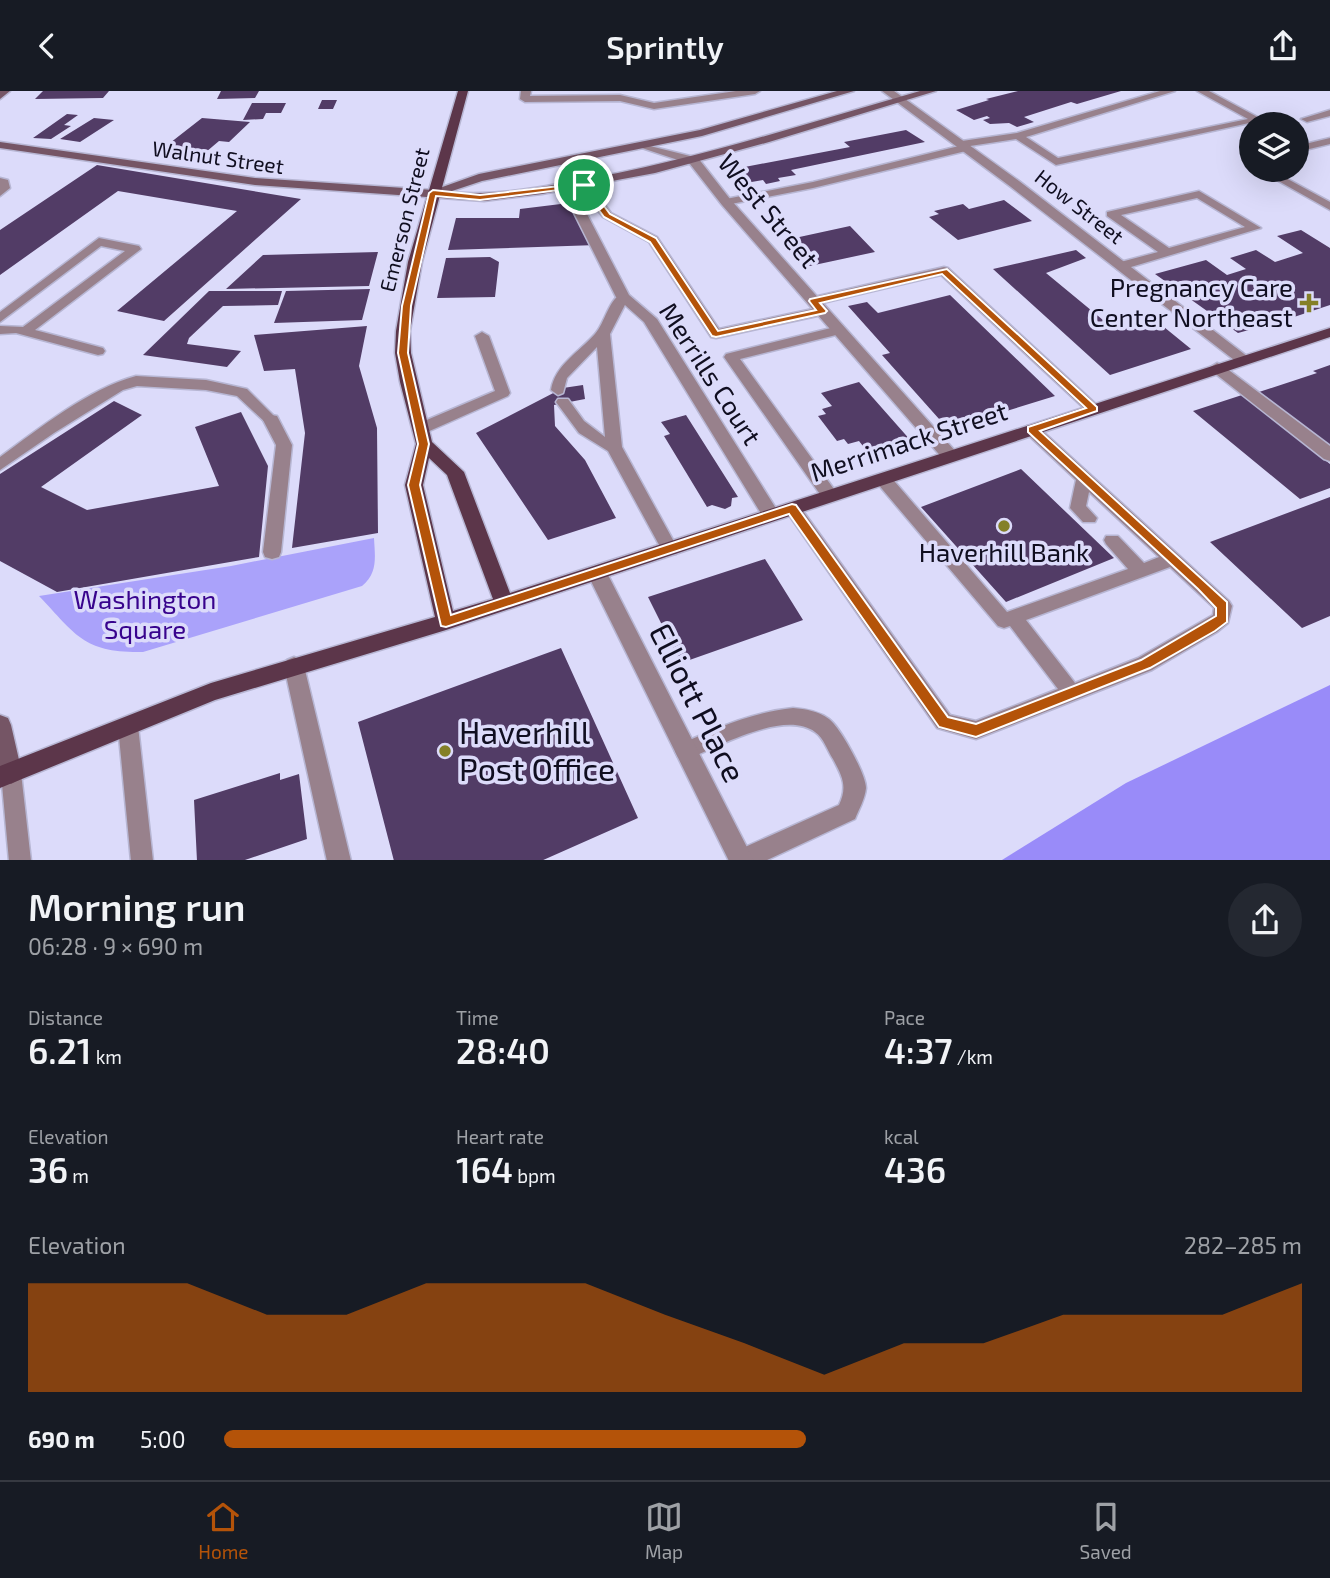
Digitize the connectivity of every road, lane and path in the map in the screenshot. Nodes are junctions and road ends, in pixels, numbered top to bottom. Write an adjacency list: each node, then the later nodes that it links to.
1 (5, 91): 11 (main road)
2 (463, 91): 27 (main road, Emerson Street)
3 (526, 91): 10 (lane)
4 (755, 91): 10 (lane)
5 (849, 91): 18 (main road)
6 (887, 91): 12 (street, How Street)
7 (931, 91): 12 (main road, Walnut Street)
8 (1170, 91): 15 (lane)
9 (1202, 91): 15 (lane)
10 (620, 95)
11 (0, 96)
12 (901, 99): 20 (street, How Street); 21 (main road, Walnut Street)
13 (1330, 113): 14 (street)
14 (1309, 118)
15 (1018, 136): 20 (lane)
16 (1330, 141): 19 (lane)
17 (0, 145): 27 (main road, Walnut Street)
18 (646, 146): 21 (street, West Street); 27 (main road)
19 (1309, 146)
20 (966, 148): 28 (lane); 31 (street, How Street)
21 (694, 161): 24 (main road, Walnut Street); 28 (street, West Street)
22 (0, 181): 26 (lane)
23 (1285, 182): 29 (lane)
24 (584, 185): 25 (main road, Walnut Street); 33 (lane)
25 (567, 187): 27 (main road, Walnut Street); 32 (street, Merrills Court)
26 (0, 193)
27 (433, 193): 48 (main road, Emerson Street)
28 (726, 202): 33 (street, West Street)
29 (1330, 207)
30 (1168, 253): 30 (lane); 31 (lane)
31 (1121, 266): 42 (street, How Street)
32 (623, 297): 39 (lane); 57 (street, Merrills Court)
33 (818, 306): 36 (street, West Street); 45 (lane)
34 (0, 318): 37 (lane)
35 (0, 330): 37 (lane)
36 (839, 330): 51 (street, West Street); 55 (lane)
37 (24, 331): 41 (lane)
38 (1330, 332): 42 (main road, Merrimack Street)
39 (603, 334): 44 (lane); 49 (lane)
40 (482, 336): 48 (lane)
41 (98, 351)
42 (1243, 360): 43 (main road, Merrimack Street)
43 (1217, 368): 45 (main road, Merrimack Street); 50 (street)
44 (560, 396): 49 (lane)
45 (1093, 409): 47 (main road, Merrimack Street)
46 (271, 420): 52 (lane); 61 (street)
47 (1032, 430): 51 (main road, Merrimack Street); 54 (lane)
48 (422, 436): 65 (main road); 67 (main road, Emerson Street)
49 (614, 447): 60 (lane)
50 (1330, 454)
51 (950, 456): 53 (main road, Merrimack Street)
52 (0, 465)
53 (883, 479): 55 (main road, Merrimack Street); 66 (lane)
54 (1083, 484): 58 (lane); 62 (lane)
55 (830, 495): 56 (main road, Merrimack Street)
56 (792, 508): 57 (main road, Merrimack Street); 69 (lane)
57 (771, 515): 60 (main road, Merrimack Street)
58 (1089, 519)
59 (1112, 540): 63 (lane)
60 (670, 549): 64 (main road, Merrimack Street)
61 (272, 552)
62 (1173, 559): 63 (lane); 69 (lane)
63 (1141, 571): 66 (lane)
64 (597, 573): 65 (main road, Merrimack Street); 72 (street, Elliott Place)
65 (504, 603): 67 (main road)
66 (1013, 617): 69 (lane)
67 (446, 622): 68 (main road)
68 (294, 666): 71 (main road); 76 (street)
69 (1072, 692)
70 (0, 725): 73 (main road)
71 (128, 726): 73 (main road); 75 (lane)
72 (685, 751): 77 (street, Elliott Place); 77 (lane)
73 (6, 775): 74 (lane)
74 (20, 860)
75 (142, 860)
76 (339, 860)
77 (742, 860)

